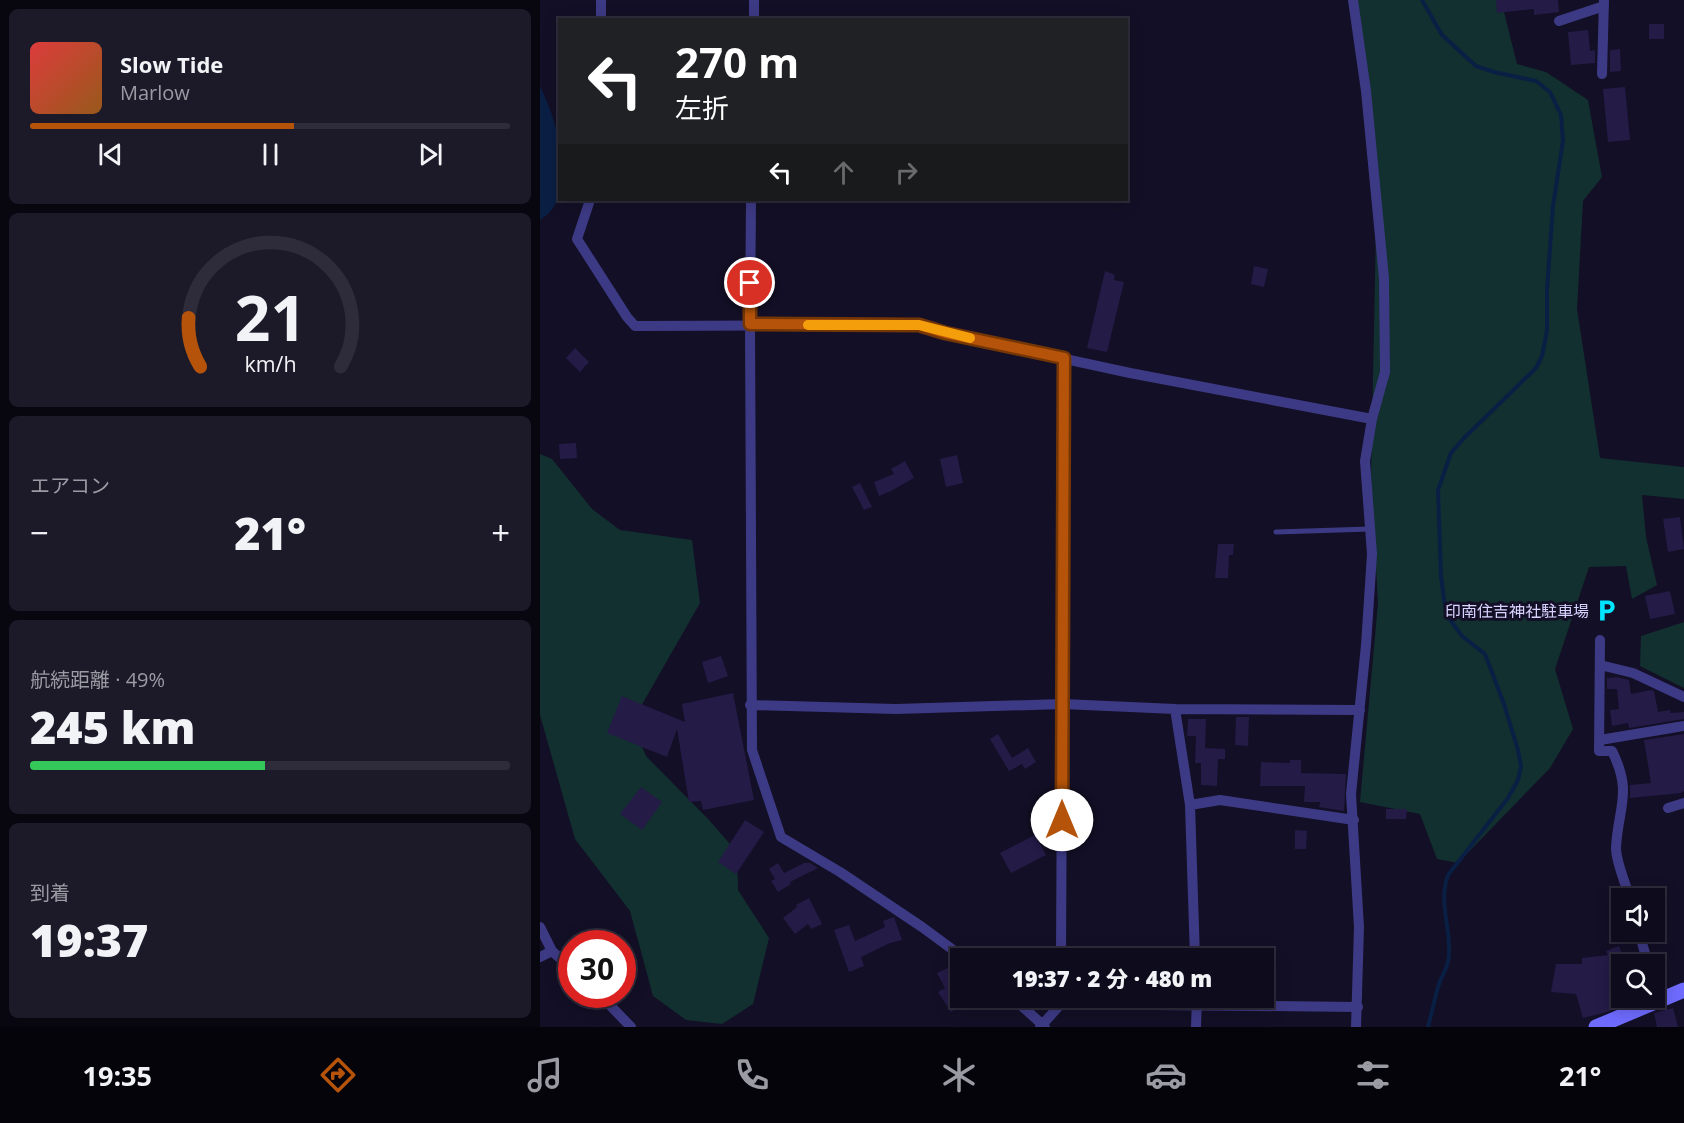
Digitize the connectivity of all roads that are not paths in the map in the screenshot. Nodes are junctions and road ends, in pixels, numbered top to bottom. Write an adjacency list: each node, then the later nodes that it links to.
1 (601, 0): 5 (street)
2 (754, 0): 6 (street)
3 (1353, 0): 13 (street)
4 (1604, 3): 7 (street); 8 (street)
5 (601, 18)
6 (754, 18)
7 (1559, 21)
8 (1602, 74)
9 (590, 201): 11 (street)
10 (751, 201): 11 (street)
11 (750, 324): 12 (street); 20 (street)
12 (1064, 358): 13 (street); 19 (street)
13 (1372, 419): 14 (street)
14 (1370, 529): 15 (lane); 22 (street)
15 (1276, 532)
16 (1600, 640): 17 (street)
17 (1600, 665): 18 (street); 24 (street)
18 (1684, 697)
19 (1063, 704): 20 (street); 21 (street); 32 (street)
20 (750, 705): 31 (street)
21 (1175, 709): 22 (street); 26 (street)
22 (1360, 710): 28 (street)
23 (1684, 726): 24 (street)
24 (1600, 740): 29 (street)
25 (1684, 803): 27 (street)
26 (1190, 805): 28 (street); 33 (street)
27 (1668, 808)
28 (1354, 820): 40 (street)
29 (1627, 888)
30 (540, 927): 34 (street)
31 (950, 948)
32 (1061, 948)
33 (1196, 948)
34 (552, 951): 35 (street); 36 (street)
35 (558, 956)
36 (540, 957)
37 (1684, 990): 38 (main road)
38 (1665, 993)
39 (1274, 1004): 40 (street)
40 (1358, 1007): 49 (street)
41 (613, 1008): 47 (street)
42 (1024, 1008): 46 (street)
43 (1056, 1008): 46 (street)
44 (1197, 1008): 48 (street)
45 (1631, 1008): 50 (main road)
46 (1043, 1026)
47 (631, 1027)
48 (1196, 1027)
49 (1356, 1027)
50 (1596, 1027)

